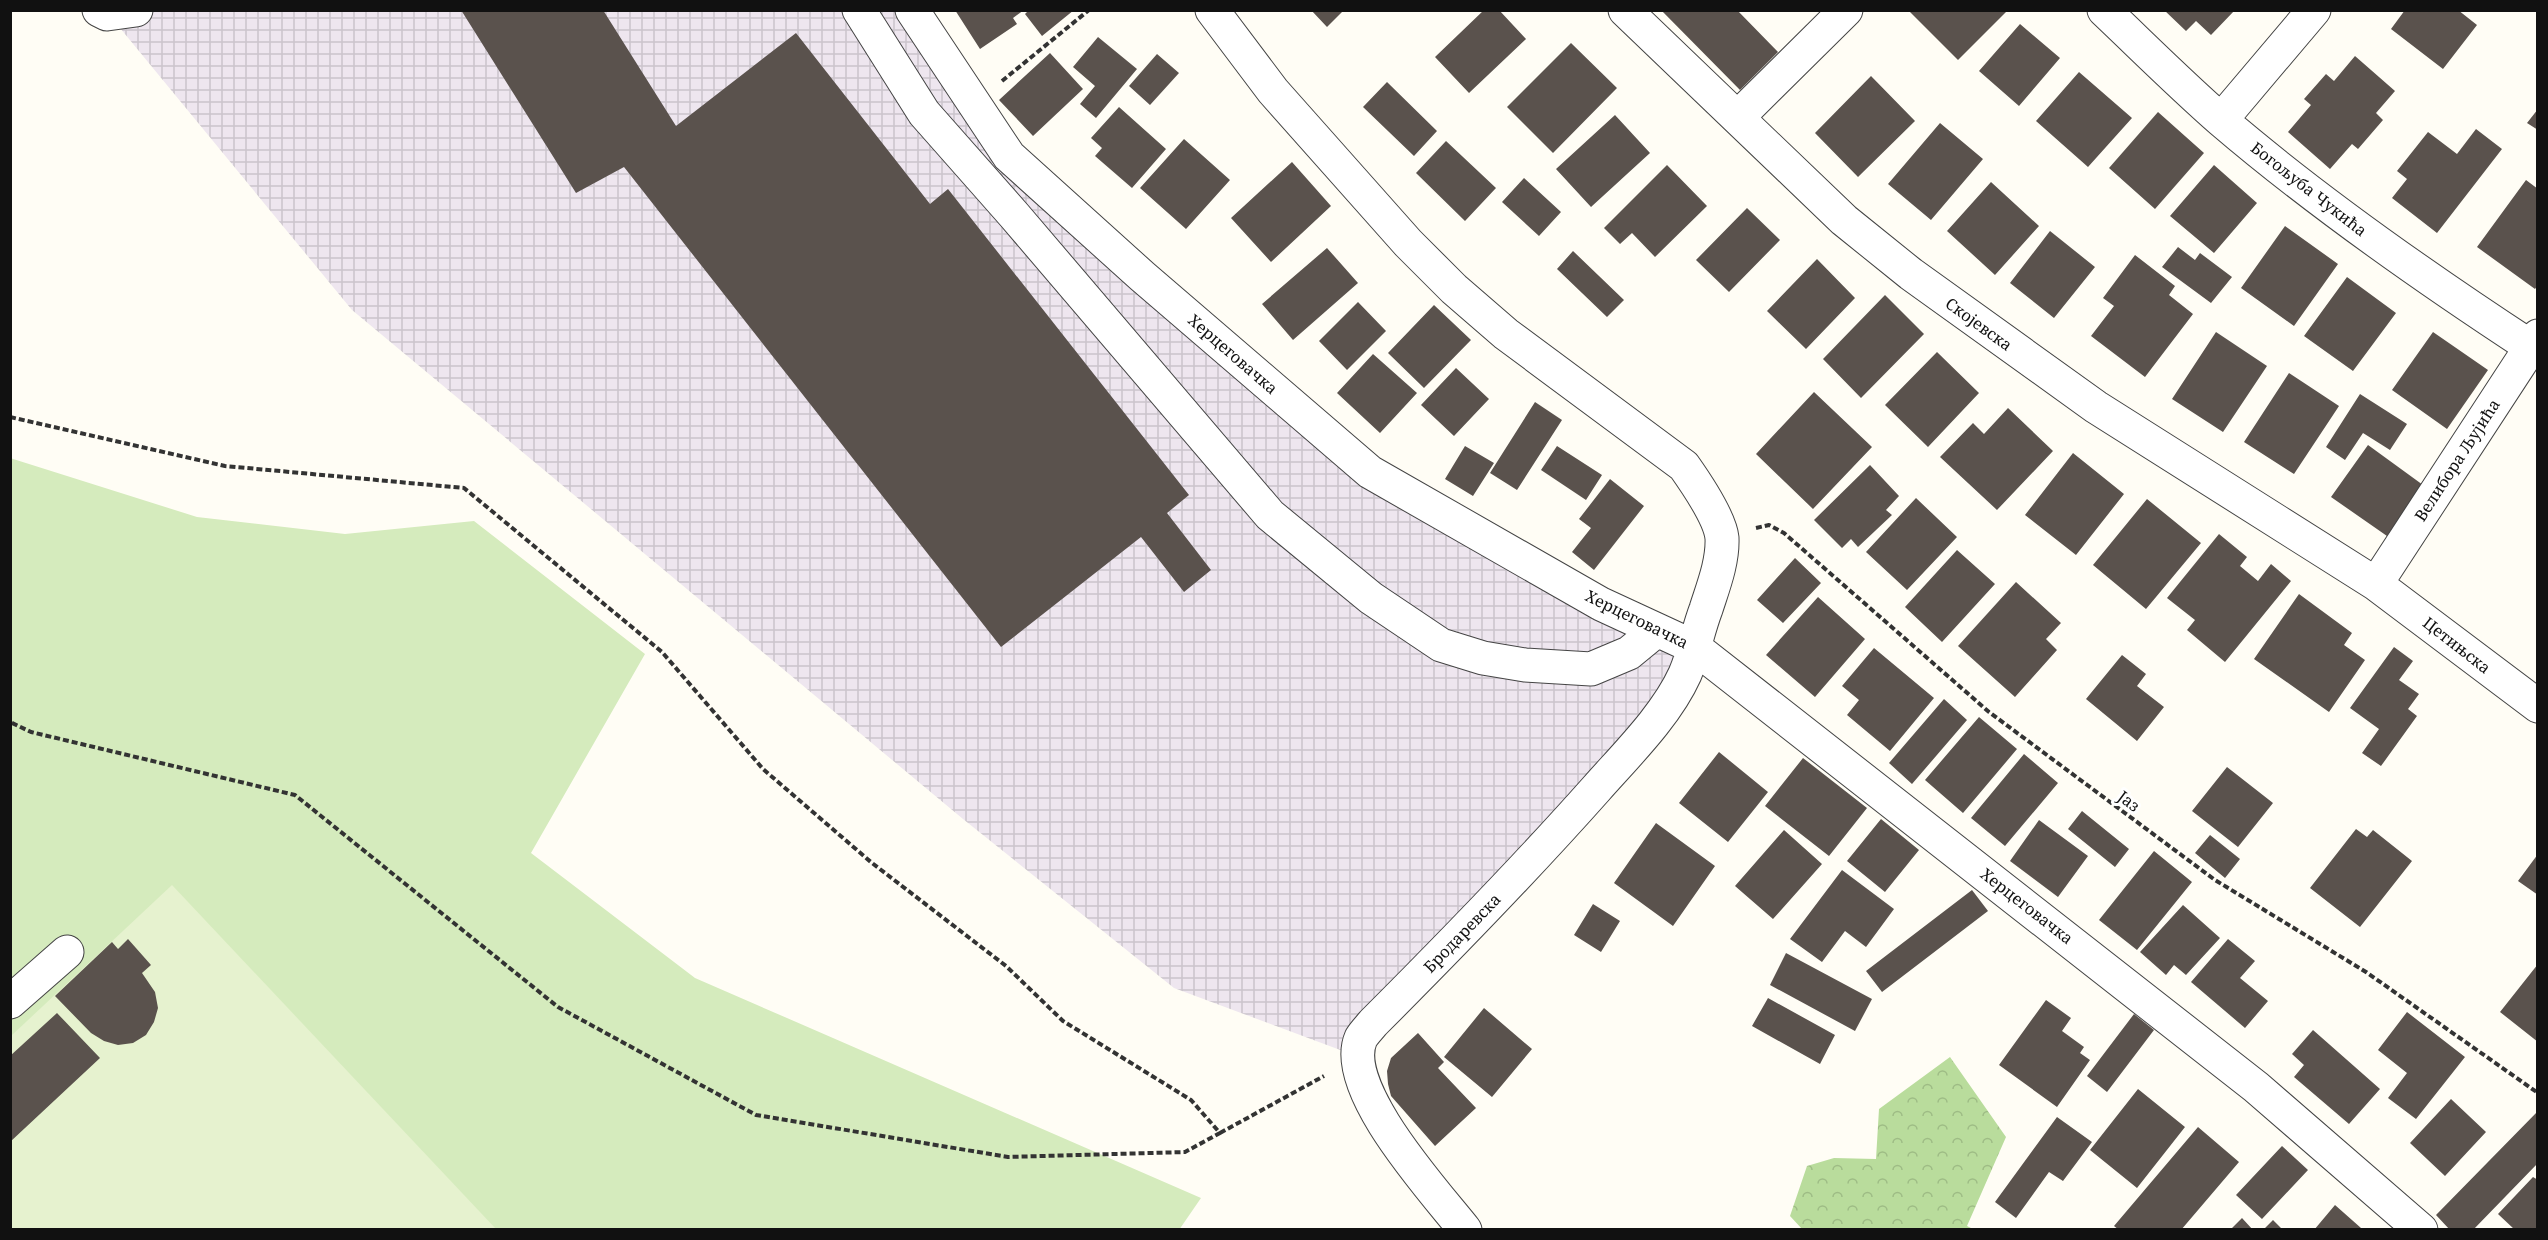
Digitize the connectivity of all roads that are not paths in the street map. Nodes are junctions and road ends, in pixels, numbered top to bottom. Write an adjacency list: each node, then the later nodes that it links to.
1 (99, 10): 2 (street)
2 (136, 10)
3 (859, 10): 14 (street)
4 (912, 10): 14 (street, Херцеговачка)
5 (1212, 10): 15 (street, Бродаревска)
6 (1625, 10): 10 (street, Скојевска)
7 (1846, 10): 10 (street)
8 (2104, 10): 11 (street, Богољуба Чукића)
9 (2314, 10): 11 (street)
10 (1738, 117): 13 (street, Скојевска)
11 (2221, 120): 12 (street, Богољуба Чукића)
12 (2534, 342): 13 (street, Велибора Љујића)
13 (2376, 584): 16 (street, Цетињска)
14 (1657, 630): 15 (street, Херцеговачка)
15 (1694, 646): 19 (street, Бродаревска); 20 (street, Херцеговачка)
16 (2538, 706)
17 (67, 952): 18 (street)
18 (10, 1002)
19 (1465, 1230)
20 (2421, 1230)

